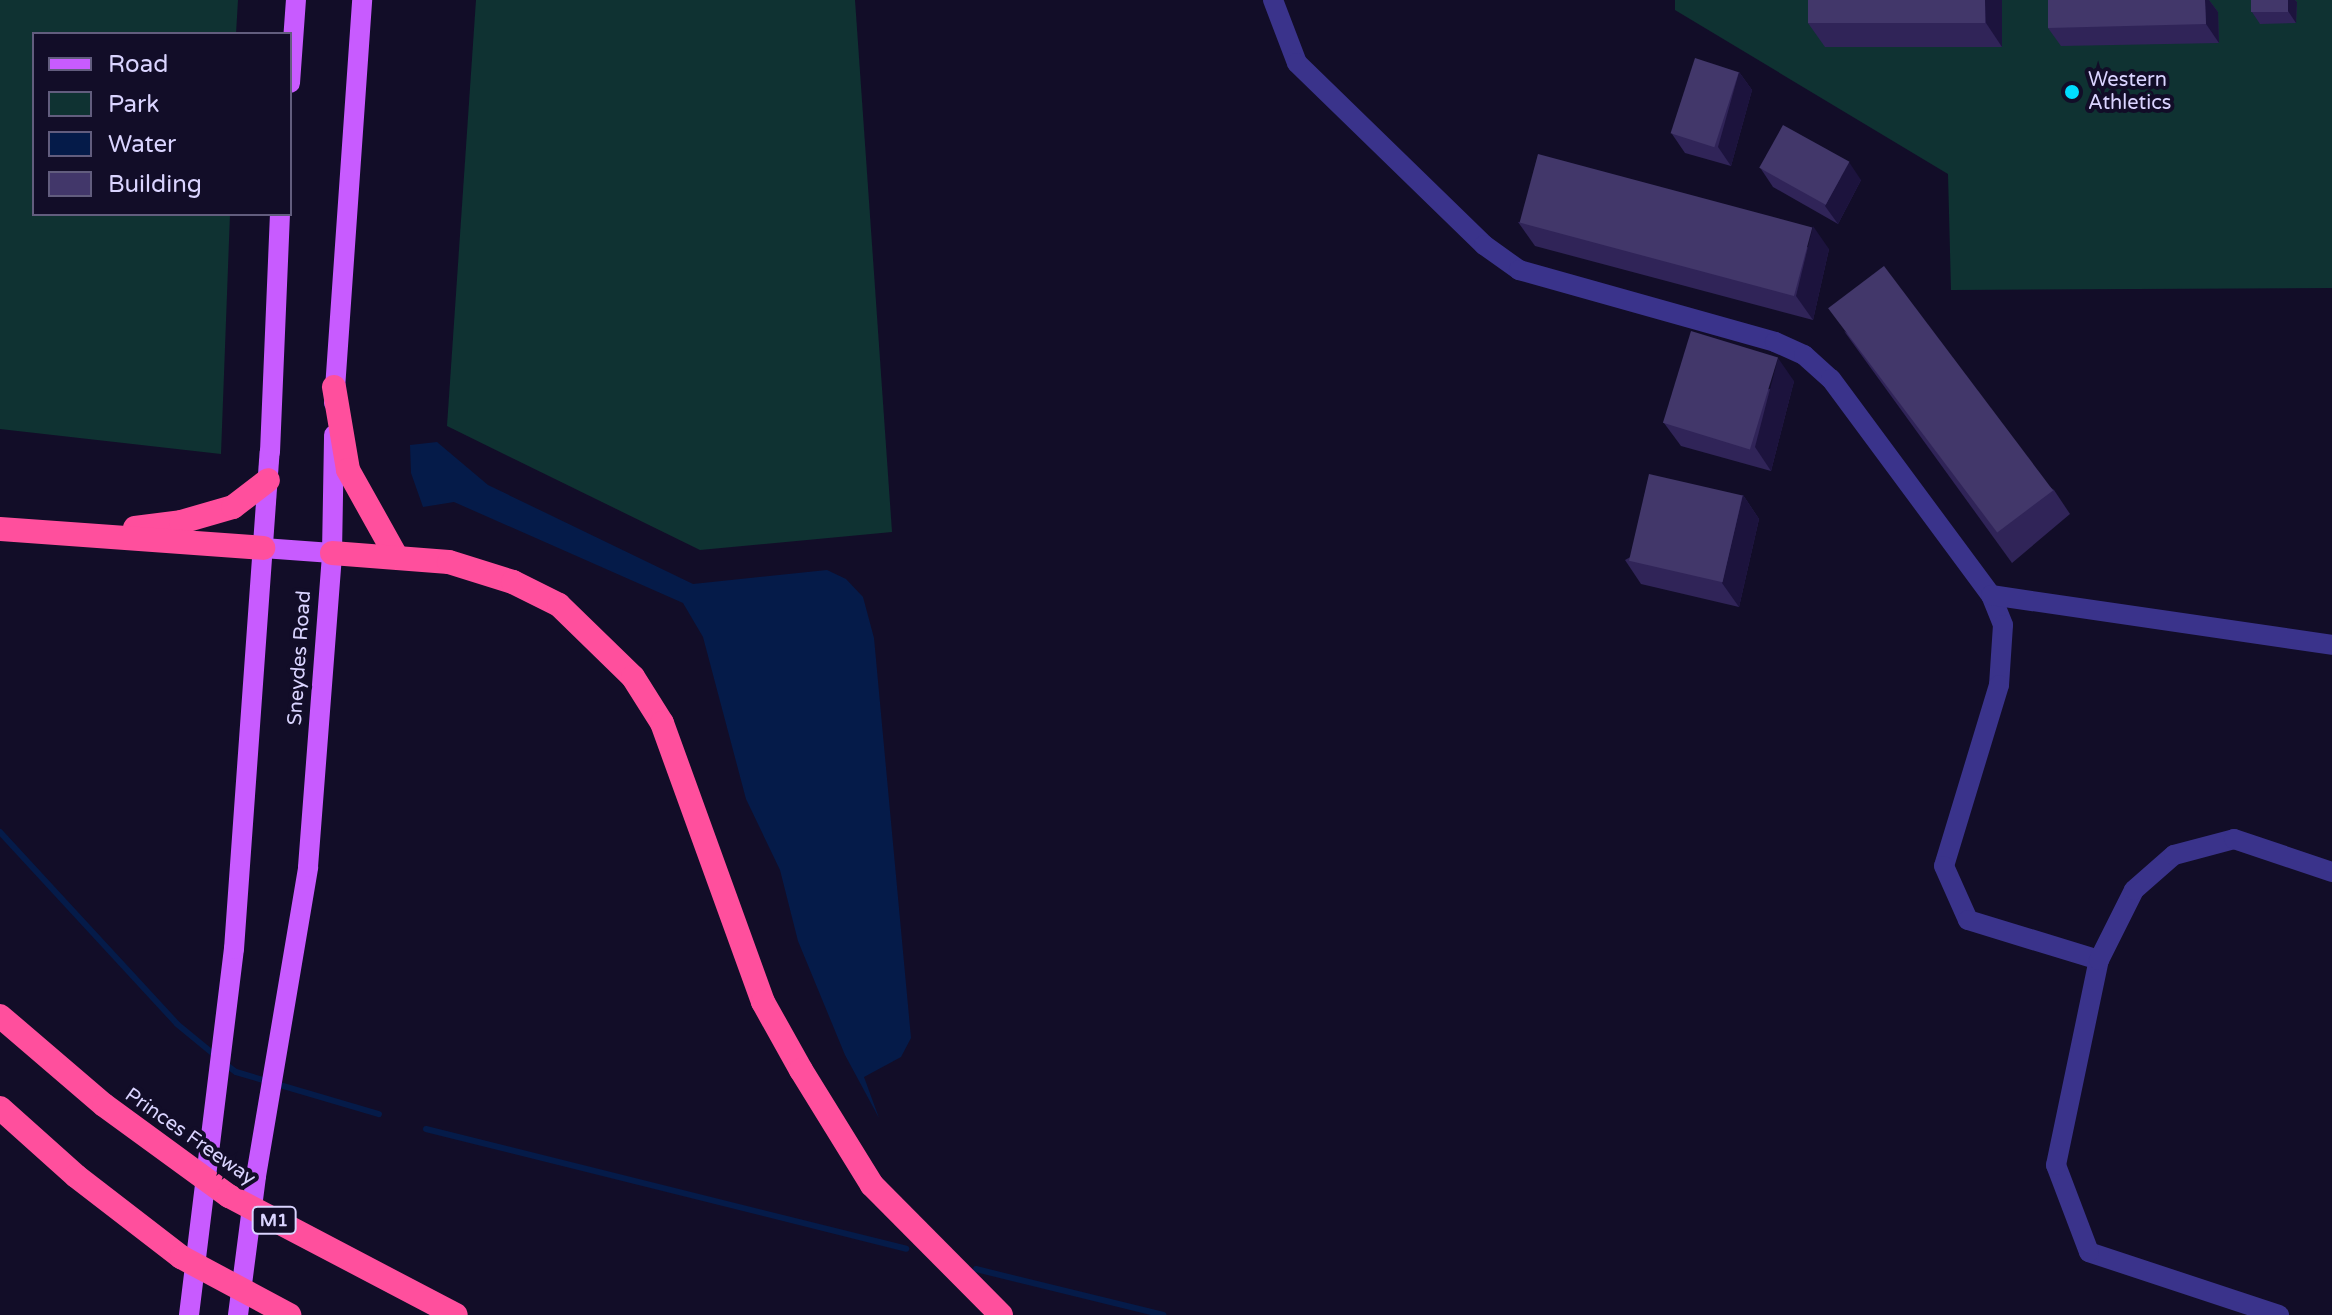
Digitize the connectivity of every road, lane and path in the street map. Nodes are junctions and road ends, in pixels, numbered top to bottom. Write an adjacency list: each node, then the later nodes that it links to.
1 (296, 0): 4 (main road)
2 (362, 0): 6 (main road, Sneydes Road)
3 (1273, 0): 13 (lane)
4 (292, 55)
5 (280, 216): 7 (main road)
6 (334, 387): 11 (main road, Sneydes Road); 12 (highway)
7 (268, 480): 9 (highway); 10 (main road)
8 (0, 529): 9 (highway)
9 (77, 535): 10 (highway)
10 (263, 548): 11 (main road); 20 (main road)
11 (332, 553): 12 (highway); 19 (main road, Sneydes Road)
12 (396, 556): 23 (highway)
13 (1991, 595): 14 (lane); 16 (lane)
14 (2332, 645)
15 (2332, 872): 16 (lane)
16 (2099, 960): 24 (lane)
17 (0, 1016): 22 (highway, Princes Freeway / M1)
18 (0, 1108): 21 (highway)
19 (239, 1314)
20 (189, 1315)
21 (289, 1315)
22 (456, 1315)
23 (1001, 1315)
24 (2279, 1315)

